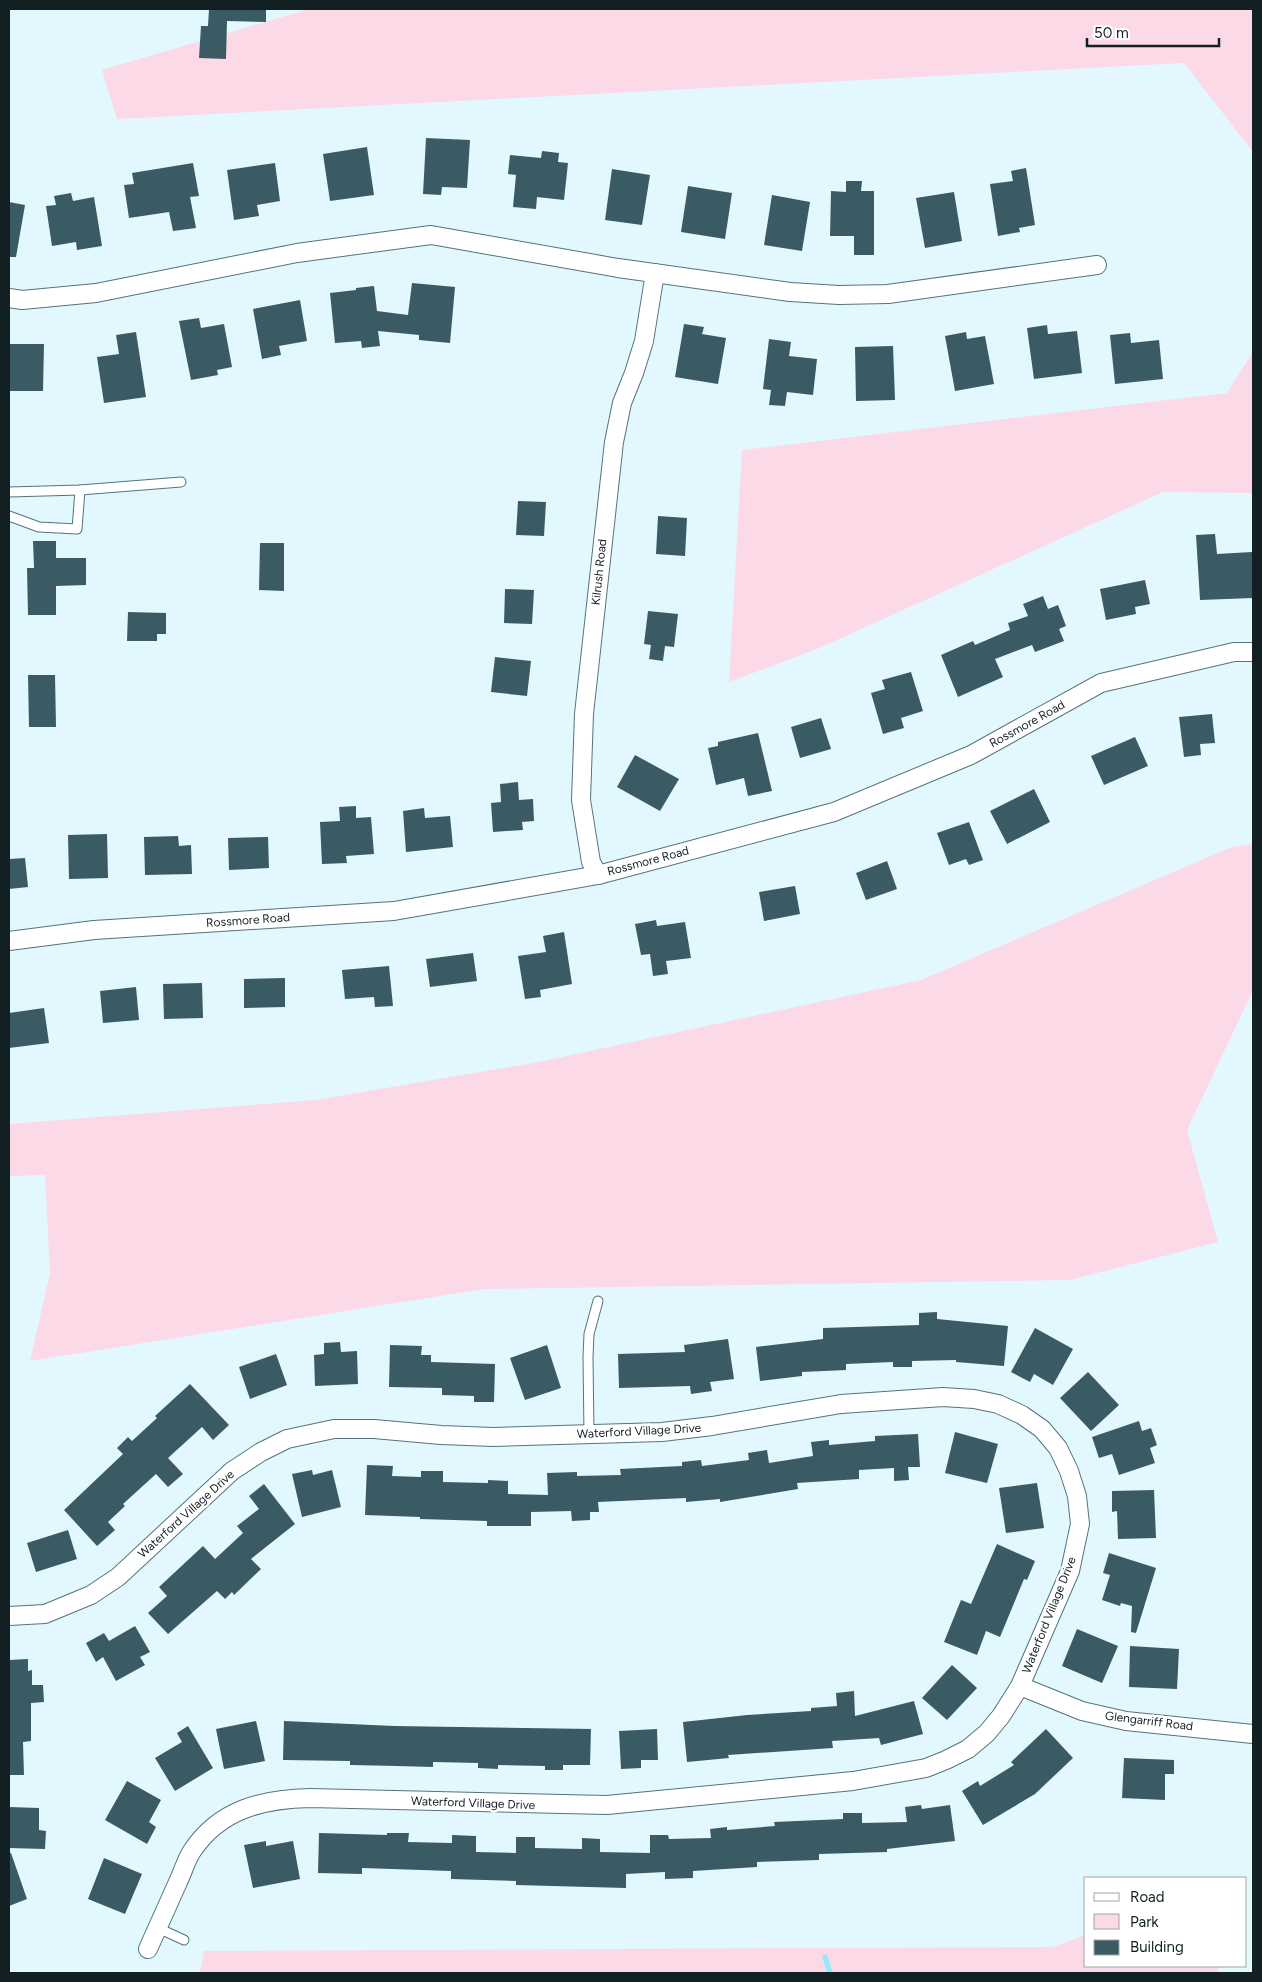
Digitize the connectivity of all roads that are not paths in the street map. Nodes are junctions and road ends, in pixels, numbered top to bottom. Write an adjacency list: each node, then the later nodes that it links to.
1 (1097, 265): 2 (street)
2 (655, 273): 3 (street); 9 (street, Kilrush Road)
3 (9, 298)
4 (181, 482): 5 (lane)
5 (80, 490): 6 (lane); 7 (lane)
6 (9, 492)
7 (9, 516)
8 (1253, 652): 9 (street, Rossmore Road)
9 (598, 875): 10 (street, Rossmore Road)
10 (9, 941)
11 (598, 1302): 12 (lane)
12 (589, 1434): 13 (street, Waterford Village Drive); 14 (street, Waterford Village Drive)
13 (9, 1616)
14 (1020, 1686): 15 (street, Glengarriff Road); 16 (street, Waterford Village Drive)
15 (1253, 1734)
16 (158, 1928): 17 (lane); 18 (street, Waterford Village Drive)
17 (184, 1940)
18 (148, 1949)

